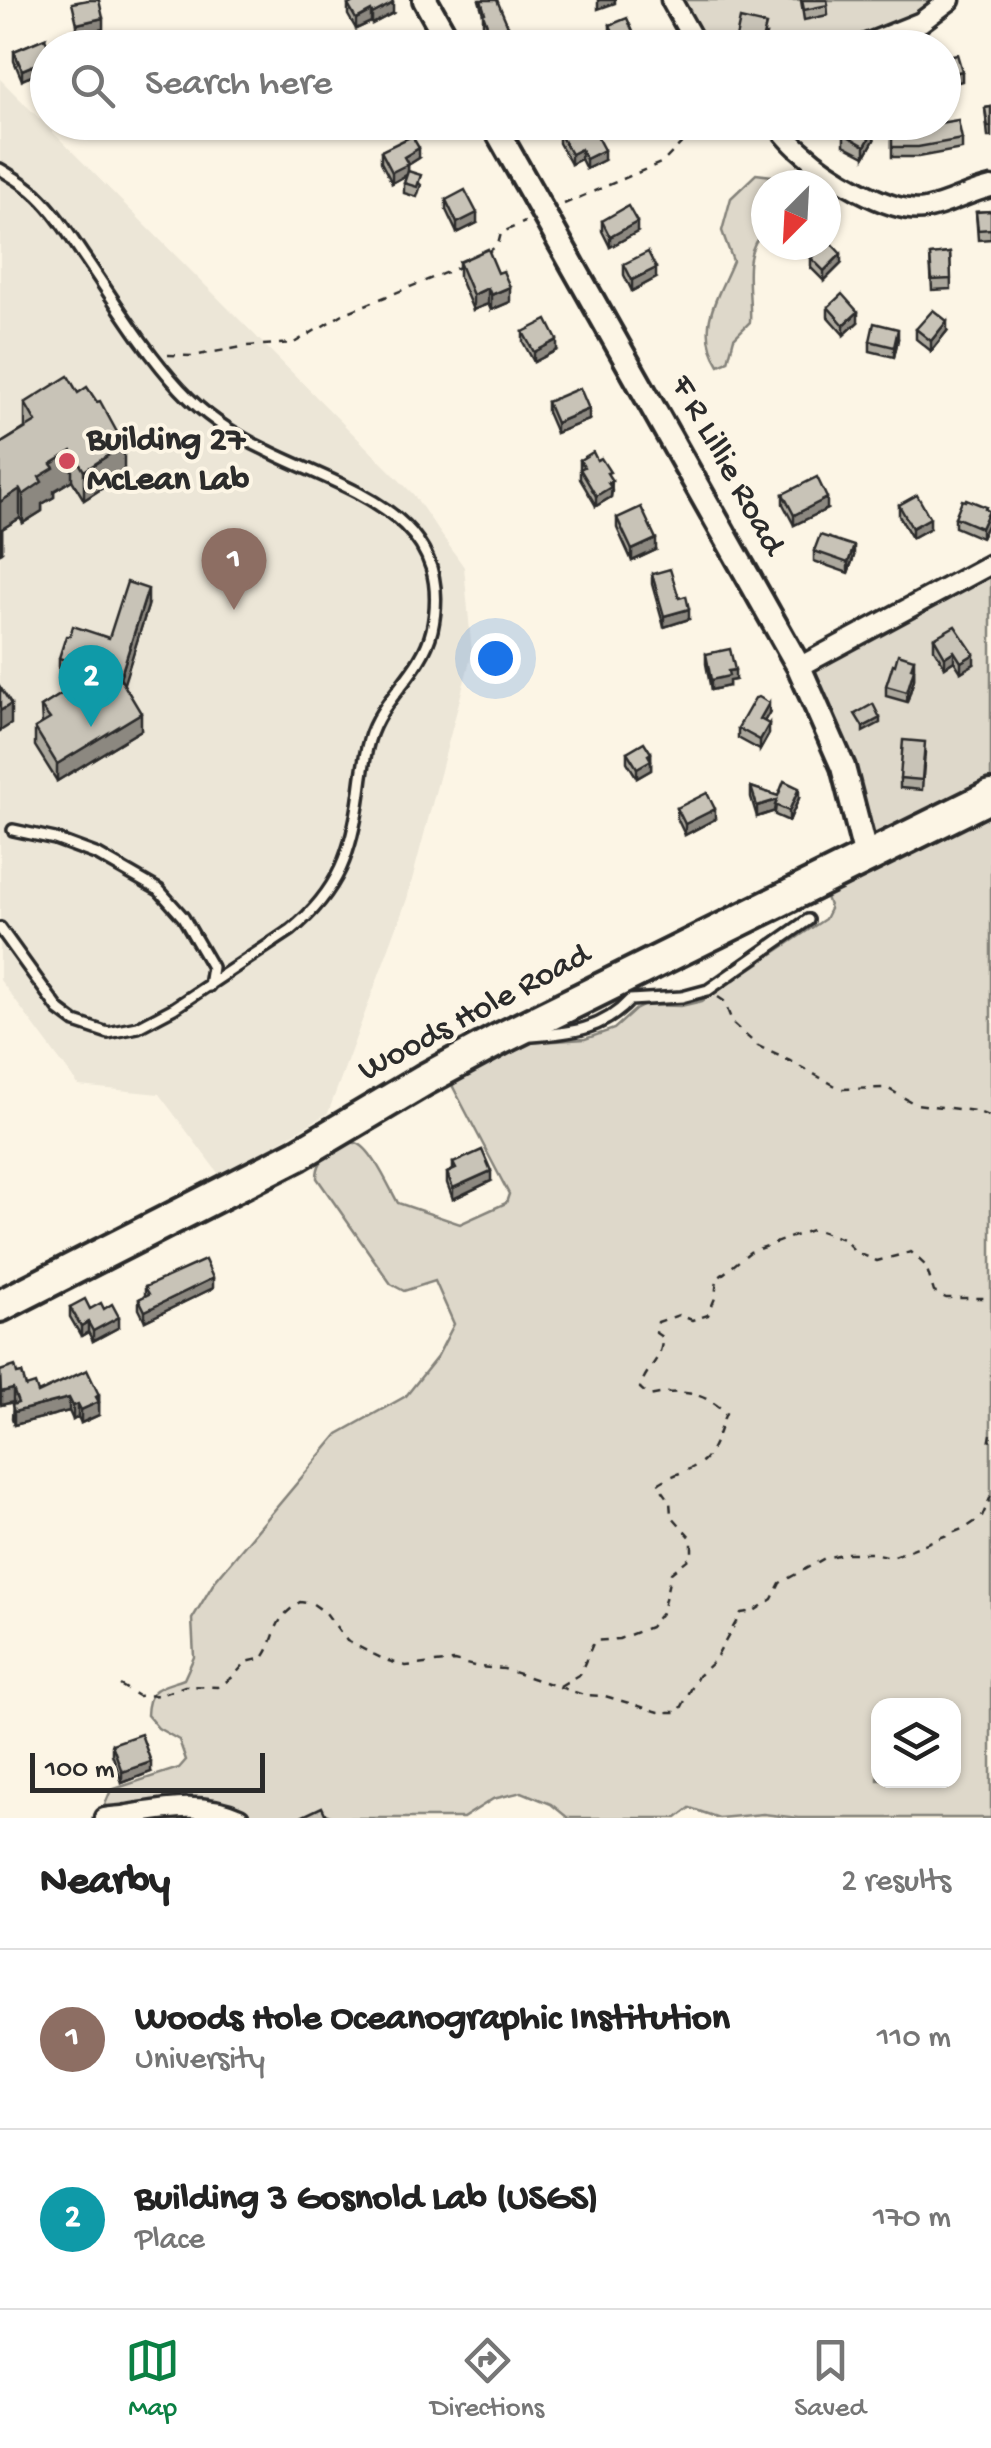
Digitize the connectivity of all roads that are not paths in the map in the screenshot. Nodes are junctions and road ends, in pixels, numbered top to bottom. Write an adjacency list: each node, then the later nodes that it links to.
1 (425, 0): 4 (street)
2 (671, 0): 5 (street)
3 (950, 0): 6 (street)
4 (442, 30)
5 (688, 30)
6 (901, 30)
7 (502, 140): 12 (street, F R Lillie Road)
8 (791, 140): 10 (street)
9 (0, 169): 19 (lane)
10 (991, 187)
11 (991, 564): 12 (street)
12 (799, 666): 15 (street, F R Lillie Road)
13 (991, 796): 15 (highway, Woods Hole Road)
14 (12, 830): 19 (lane)
15 (866, 857): 18 (highway, Woods Hole Road)
16 (808, 920): 20 (lane)
17 (0, 928): 19 (lane)
18 (648, 965): 20 (lane); 21 (highway, Woods Hole Road)
19 (209, 986)
20 (630, 1000): 21 (lane)
21 (500, 1039): 22 (highway, Woods Hole Road)
22 (0, 1306)
23 (135, 1815): 24 (street); 25 (street)
24 (104, 1818)
25 (239, 1818)

